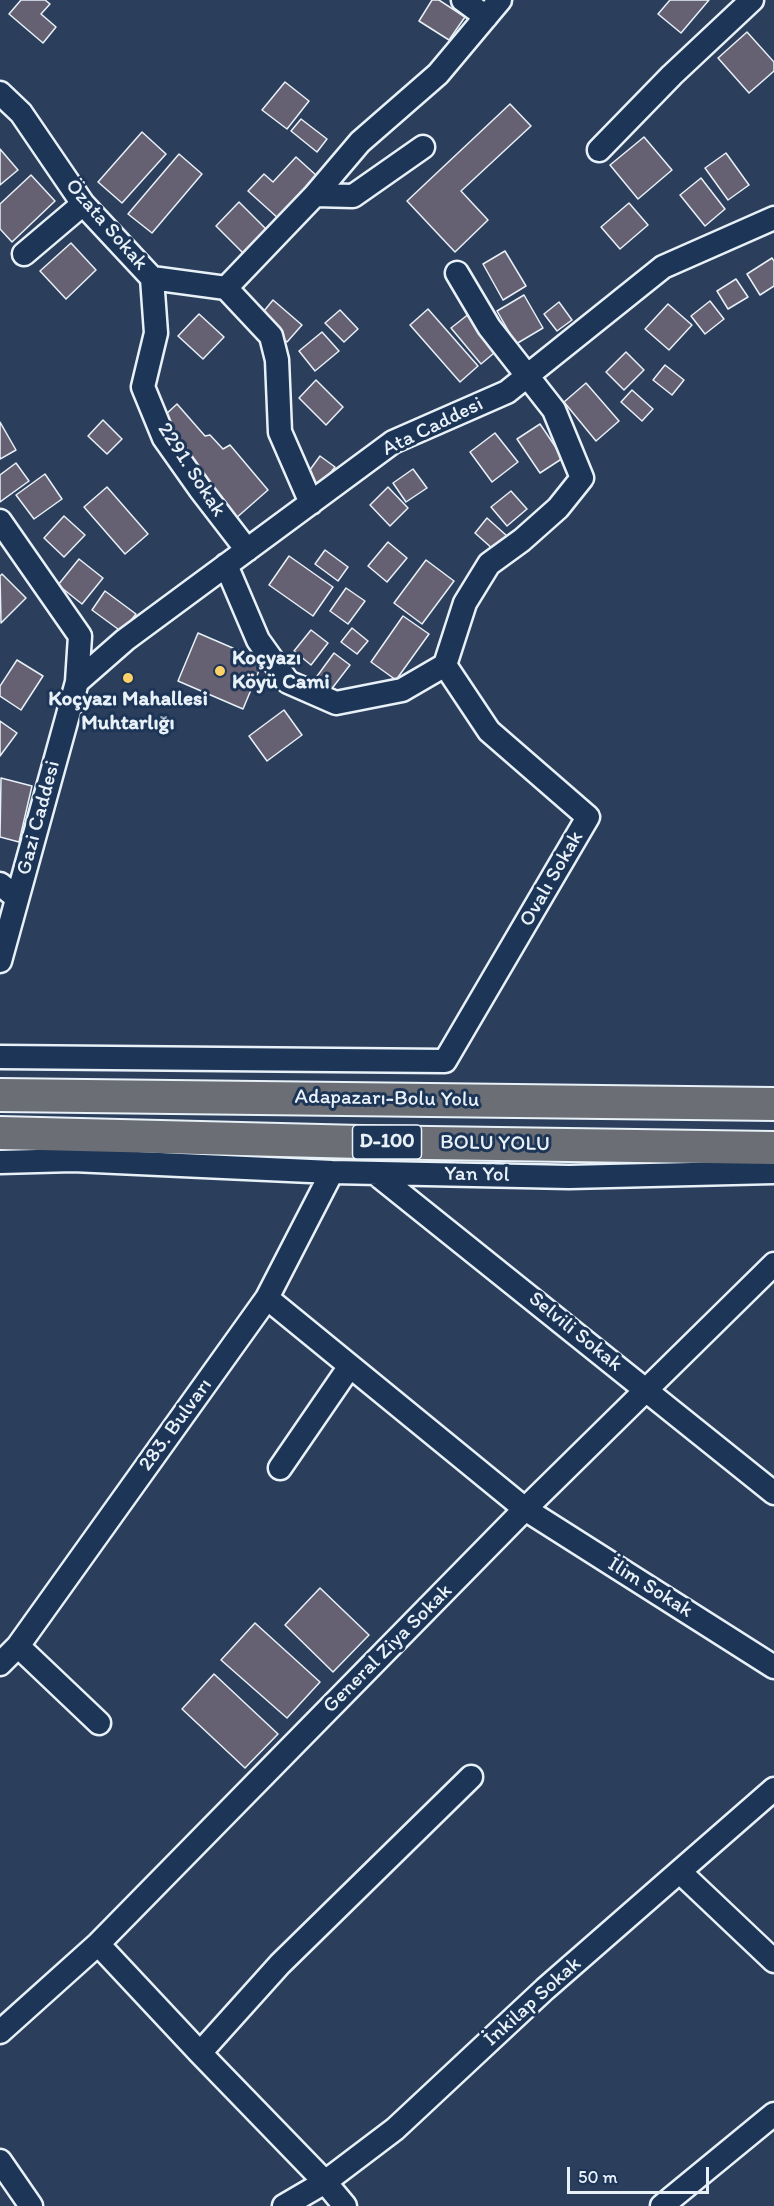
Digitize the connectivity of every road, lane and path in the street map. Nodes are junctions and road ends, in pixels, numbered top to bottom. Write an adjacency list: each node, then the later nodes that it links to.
1 (463, 0): 3 (street)
2 (752, 0): 6 (street)
3 (493, 9): 7 (street)
4 (0, 93): 8 (street, Özata Sokak)
5 (423, 147): 7 (street)
6 (599, 150)
7 (315, 195): 13 (street)
8 (83, 204): 10 (street); 12 (street, Özata Sokak)
9 (774, 218): 14 (street, Ata Caddesi)
10 (24, 254)
11 (457, 273): 14 (street)
12 (152, 278): 13 (street, Özata Sokak); 17 (street, 2291. Sokak)
13 (226, 288): 15 (street)
14 (528, 376): 15 (street, Ata Caddesi); 21 (street)
15 (311, 503): 17 (street, Ata Caddesi)
16 (0, 521): 19 (street)
17 (247, 550): 18 (street, Ata Caddesi)
18 (226, 565): 20 (street, Ata Caddesi); 21 (street)
19 (80, 636): 20 (street); 22 (street, Gazi Caddesi)
20 (125, 640): 22 (street, Ata Caddesi)
21 (445, 665): 25 (street, Ovalı Sokak)
22 (77, 682): 23 (street, Gazi Caddesi)
23 (9, 891): 24 (street, Gazi Caddesi)
24 (0, 961)
25 (0, 1057)
26 (0, 1095): 27 (highway, Adapazarı-Bolu Yolu / D-100)
27 (774, 1104)
28 (0, 1133): 29 (highway, BOLU YOLU / D-100)
29 (774, 1148)
30 (0, 1162): 31 (street, Yan Yol)
31 (332, 1172): 33 (street, Yan Yol); 35 (street, 283. Bulvarı)
32 (774, 1172): 33 (street, Yan Yol)
33 (375, 1173): 37 (street, Selvili Sokak)
34 (774, 1264): 37 (street, General Ziya Sokak)
35 (267, 1298): 36 (street, İlim Sokak); 41 (street, 283. Bulvarı)
36 (350, 1366): 38 (street); 40 (street, İlim Sokak)
37 (647, 1389): 39 (street, Selvili Sokak); 40 (street, General Ziya Sokak)
38 (280, 1468)
39 (774, 1493)
40 (525, 1509): 43 (street, İlim Sokak); 48 (street, General Ziya Sokak)
41 (18, 1646): 42 (street, 283. Bulvarı); 44 (street)
42 (0, 1664)
43 (774, 1666)
44 (99, 1723)
45 (471, 1777): 51 (street)
46 (774, 1789): 47 (street, İnkilap Sokak)
47 (680, 1872): 49 (street); 54 (street, İnkilap Sokak)
48 (98, 1944): 50 (street, General Ziya Sokak); 51 (street)
49 (774, 1961)
50 (0, 2032)
51 (200, 2053): 54 (street)
52 (774, 2114): 55 (street)
53 (0, 2161): 56 (street)
54 (325, 2182): 57 (street, İnkilap Sokak); 58 (street)
55 (676, 2202)
56 (31, 2206)
57 (284, 2206)
58 (345, 2206)

